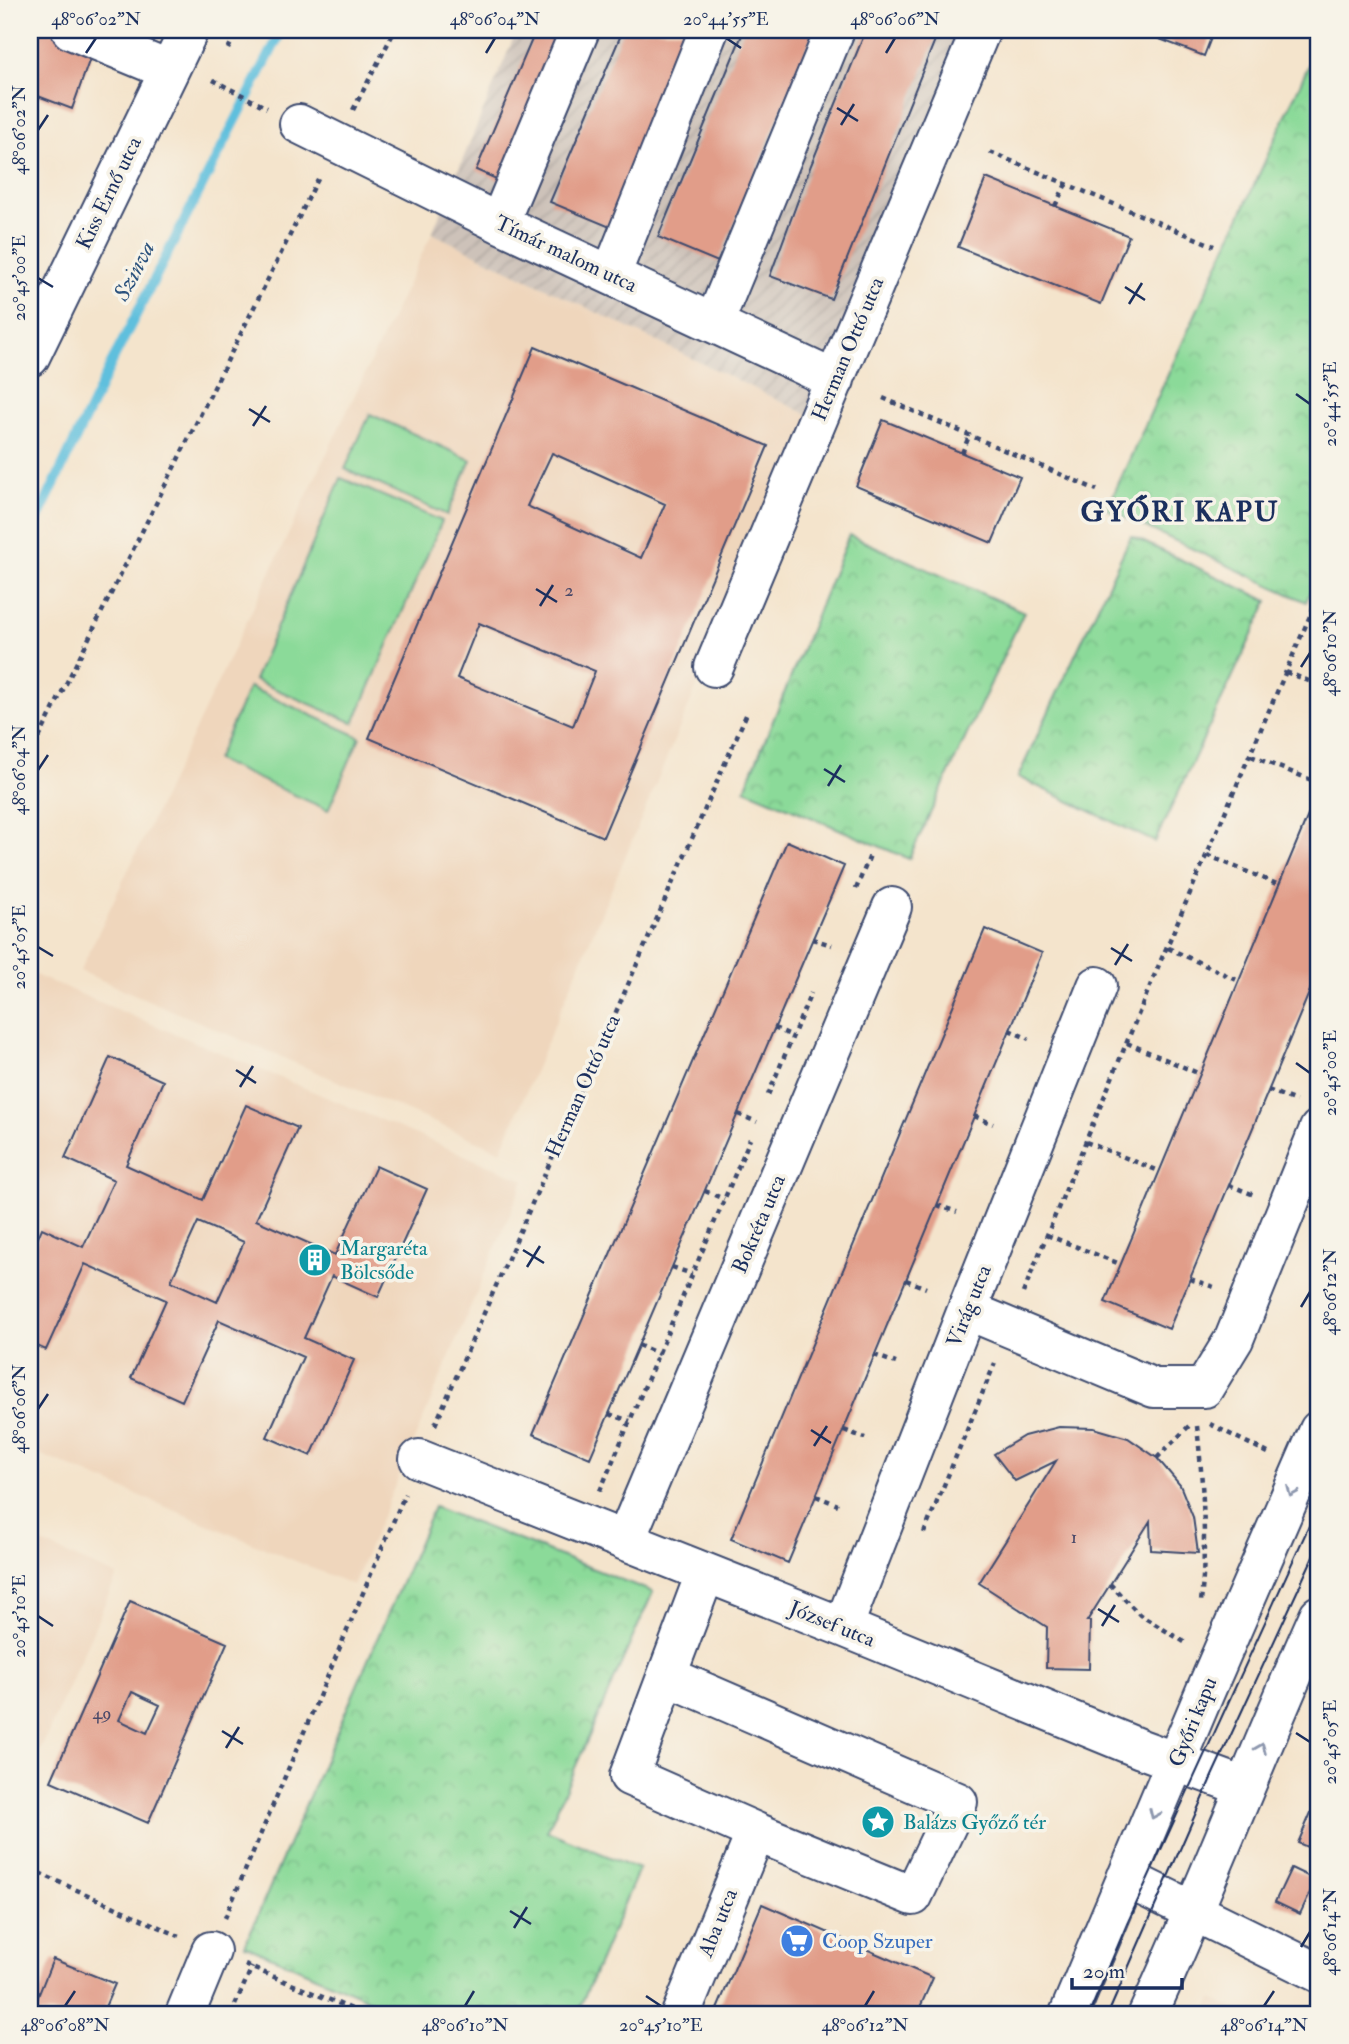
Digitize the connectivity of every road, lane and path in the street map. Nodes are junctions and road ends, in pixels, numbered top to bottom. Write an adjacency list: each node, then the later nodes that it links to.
1 (71, 30): 10 (street)
2 (189, 30): 10 (street, Kiss Ernő utca)
3 (238, 30): 9 (path)
4 (395, 30): 13 (path)
5 (580, 30): 17 (street)
6 (709, 30): 19 (street)
7 (835, 30): 20 (street)
8 (981, 30): 22 (street, Herman Ottó utca)
9 (228, 49)
10 (168, 70): 21 (street, Kiss Ernő utca)
11 (213, 80): 12 (path)
12 (299, 124): 13 (street, Tímár malom utca)
13 (336, 144): 17 (street, Tímár malom utca); 32 (path)
14 (989, 152): 15 (path)
15 (1066, 184): 16 (path); 18 (path)
16 (1055, 206)
17 (499, 223): 19 (street, Tímár malom utca)
18 (1214, 246)
19 (611, 275): 20 (street, Tímár malom utca)
20 (714, 323): 22 (street, Tímár malom utca)
21 (34, 335)
22 (835, 380): 28 (street, Herman Ottó utca)
23 (883, 398): 24 (path)
24 (970, 435): 25 (path); 26 (path)
25 (962, 453)
26 (1097, 490)
27 (1319, 595): 29 (path)
28 (714, 667)
29 (1286, 672): 30 (path); 33 (path)
30 (1319, 685)
31 (747, 713): 89 (path, Herman Ottó utca)
32 (30, 756)
33 (1251, 756): 34 (path); 36 (path)
34 (1319, 783)
35 (871, 853): 38 (path)
36 (1208, 855): 37 (path); 43 (path)
37 (1279, 885)
38 (851, 899)
39 (892, 907): 93 (street, Bokréta utca)
40 (836, 933): 42 (path)
41 (812, 939): 42 (path)
42 (832, 945): 44 (path)
43 (1168, 948): 45 (path); 46 (path)
44 (827, 956)
45 (1155, 974)
46 (1240, 981)
47 (1097, 986): 76 (street, Virág utca)
48 (812, 990): 53 (path)
49 (1310, 991): 50 (path)
50 (1319, 994)
51 (774, 1028): 53 (path)
52 (1009, 1030): 54 (path)
53 (793, 1035): 57 (path)
54 (1029, 1039)
55 (1127, 1043): 56 (path)
56 (1200, 1074)
57 (767, 1098)
58 (762, 1110): 59 (path)
59 (738, 1114)
60 (974, 1116): 61 (path)
61 (993, 1124)
62 (1319, 1129): 76 (street)
63 (751, 1135): 67 (path)
64 (1086, 1142): 65 (path)
65 (1159, 1171)
66 (705, 1191): 67 (path)
67 (724, 1199): 73 (path)
68 (937, 1205): 69 (path)
69 (957, 1212)
70 (1046, 1235): 71 (path)
71 (1121, 1264)
72 (672, 1267): 73 (path)
73 (692, 1274): 78 (path)
74 (906, 1280): 75 (path)
75 (926, 1288)
76 (967, 1310): 98 (street, Virág utca)
77 (638, 1345): 78 (path)
78 (659, 1354): 82 (path)
79 (874, 1355): 80 (path)
80 (896, 1363)
81 (609, 1414): 82 (path)
82 (630, 1421): 90 (path)
83 (1208, 1423): 87 (path)
84 (844, 1430): 86 (path)
85 (1319, 1430): 101 (street, Győri kapu, one-way to 101)
86 (865, 1438)
87 (1276, 1456)
88 (1157, 1458): 96 (path)
89 (419, 1459): 93 (street, József utca); 107 (path, Herman Ottó utca)
90 (600, 1493)
91 (816, 1496): 92 (path)
92 (838, 1505)
93 (625, 1541): 94 (street, József utca)
94 (705, 1574): 98 (street, József utca); 100 (street)
95 (1110, 1584): 99 (path)
96 (1200, 1612)
97 (1319, 1615): 102 (street, one-way to 97)
98 (842, 1627): 101 (street, József utca)
99 (1189, 1645)
100 (667, 1676): 103 (street); 103 (street)
101 (1177, 1763): 102 (street, József utca); 105 (street, Győri kapu, one-way to 105)
102 (1245, 1787): 106 (street)
103 (755, 1832): 113 (street, Aba utca)
104 (30, 1869): 107 (path)
105 (1126, 1878): 106 (street); 114 (street, Győri kapu)
106 (1193, 1910): 109 (street); 115 (street)
107 (211, 1951): 108 (path); 110 (street)
108 (252, 1968): 111 (path); 112 (path)
109 (1319, 1973)
110 (185, 2014)
111 (231, 2014)
112 (364, 2014)
113 (681, 2014)
114 (1069, 2014)
115 (1148, 2014)

